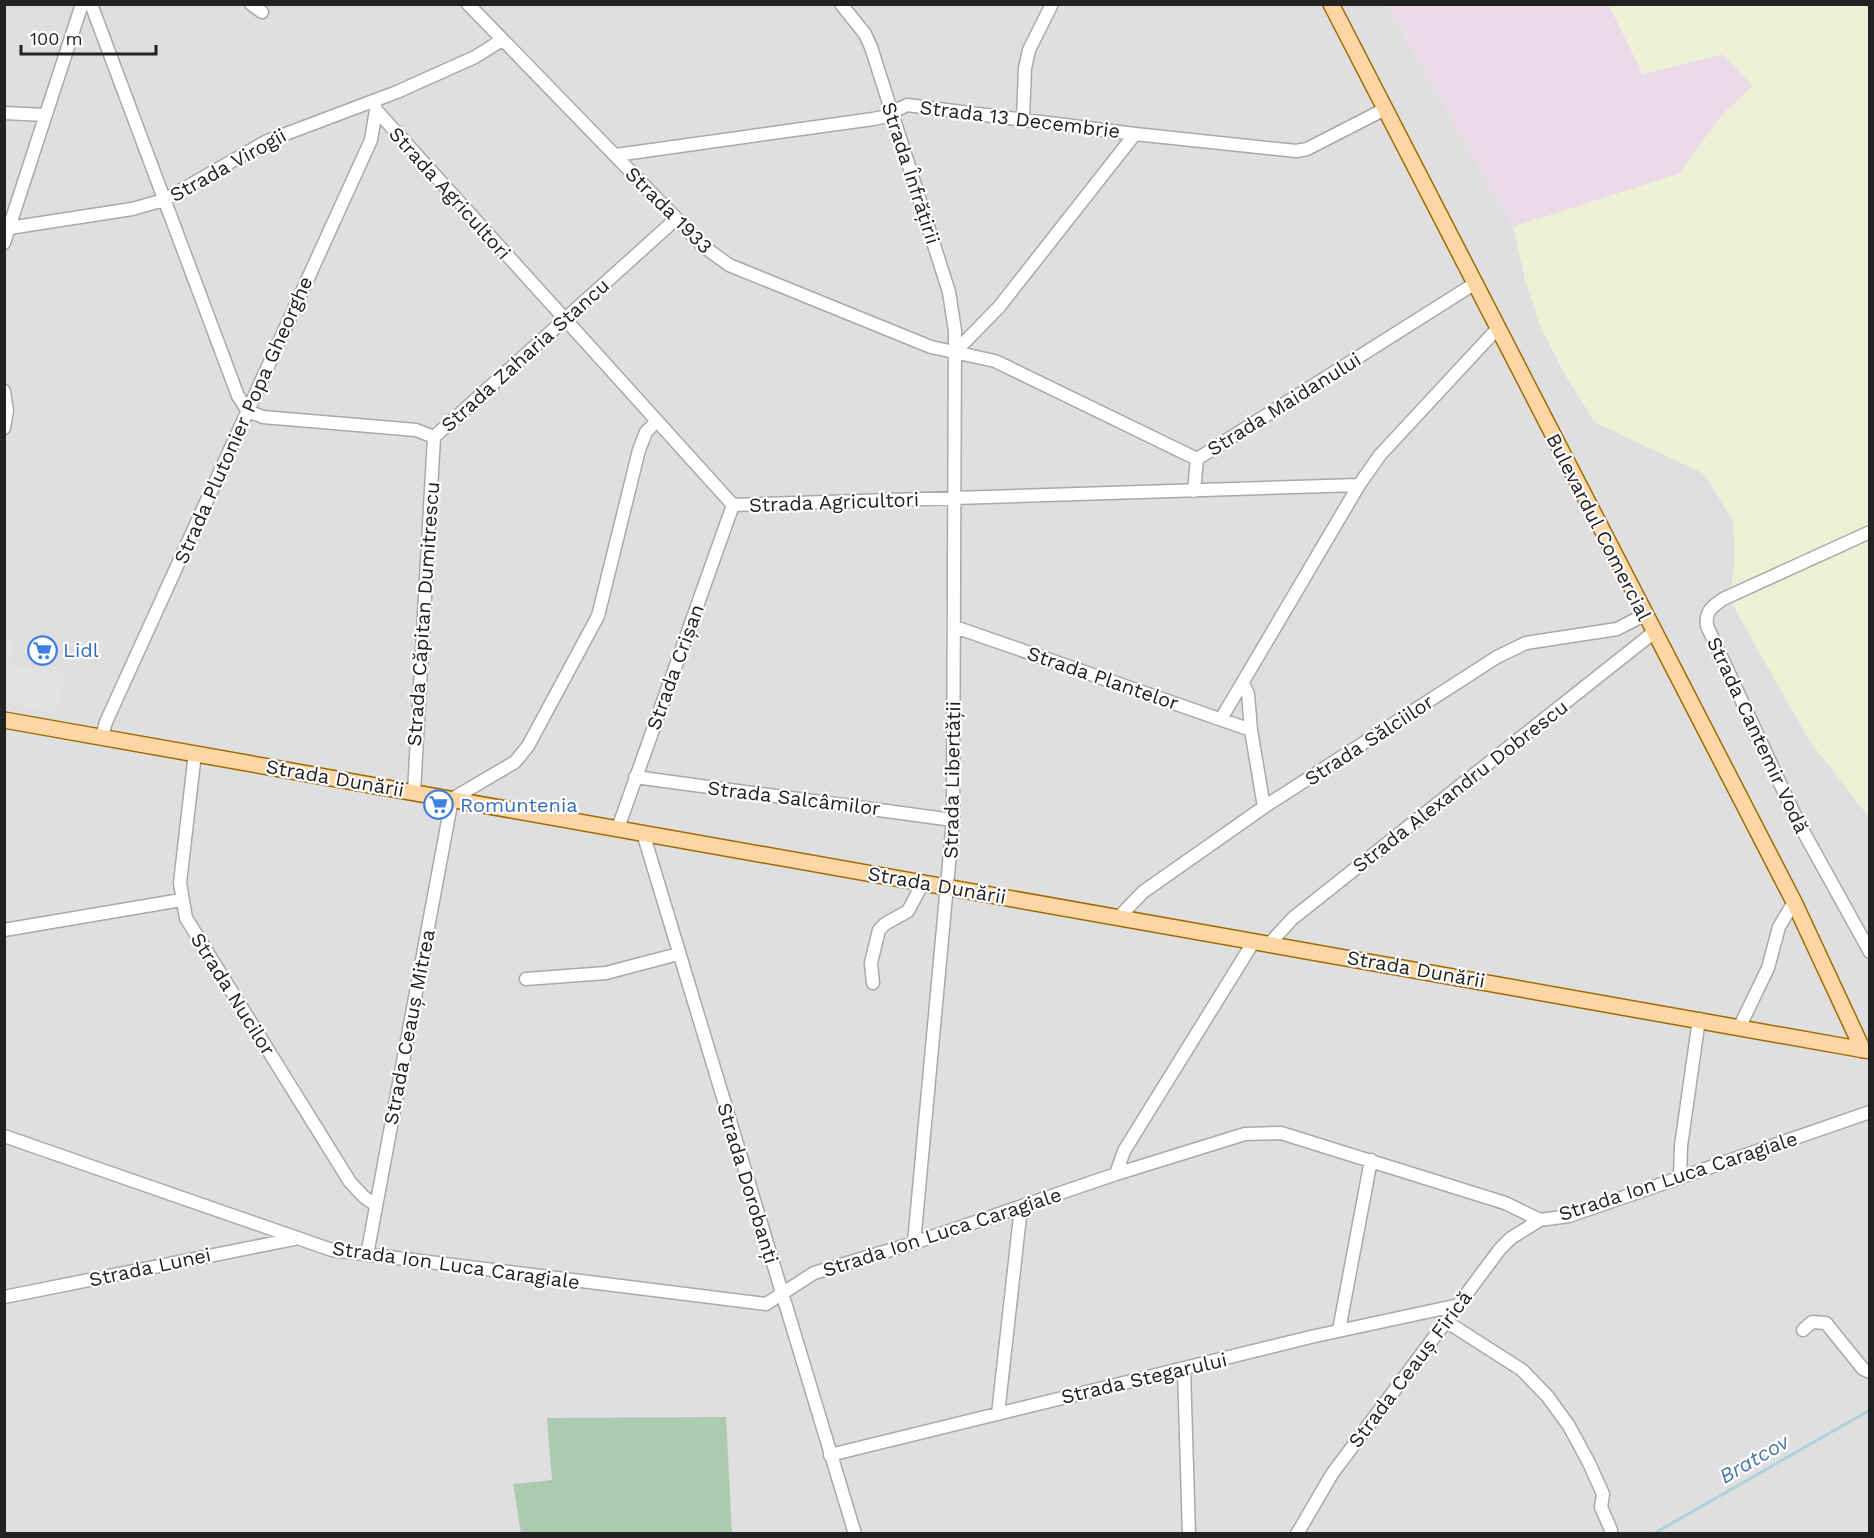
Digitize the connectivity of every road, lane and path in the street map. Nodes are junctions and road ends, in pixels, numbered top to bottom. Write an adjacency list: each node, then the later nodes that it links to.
1 (82, 4): 14 (street)
2 (91, 4): 18 (street)
3 (251, 4): 8 (street)
4 (468, 4): 9 (street, Strada 1933)
5 (841, 4): 13 (street, Strada Înfrățirii)
6 (1052, 4): 15 (street)
7 (1331, 4): 11 (main road, Bulevardul Comercial)
8 (262, 12)
9 (502, 40): 10 (street, Strada Virogii); 17 (street, Strada 1933)
10 (375, 106): 18 (street, Strada Virogii); 23 (street, Strada Agricultori); 27 (street, Strada Plutonier Popa Gheorghe)
11 (1385, 109): 16 (street, Strada 13 Decembrie); 22 (main road, Bulevardul Comercial)
12 (4, 113): 14 (street)
13 (891, 114): 15 (street, Strada 13 Decembrie); 17 (street, Strada 13 Decembrie); 25 (street, Strada Înfrățirii)
14 (45, 115): 20 (street)
15 (1023, 118): 16 (street, Strada 13 Decembrie)
16 (1135, 134): 25 (street)
17 (616, 156): 19 (street, Strada 1933)
18 (164, 200): 20 (street, Strada Virogii); 27 (street)
19 (676, 219): 23 (street, Strada Zaharia Stancu); 25 (street, Strada 1933)
20 (9, 228): 21 (street)
21 (4, 243)
22 (1474, 284): 24 (main road, Bulevardul Comercial); 31 (street, Strada Maidanului)
23 (565, 320): 28 (street, Strada Agricultori); 30 (street, Strada Zaharia Stancu)
24 (1497, 329): 32 (street); 37 (main road, Bulevardul Comercial)
25 (955, 352): 31 (street, Strada Maidanului); 34 (street, Strada Libertății)
26 (4, 391): 29 (street)
27 (248, 411): 30 (street, Strada Zaharia Stancu); 44 (street, Strada Plutonier Popa Gheorghe)
28 (656, 422): 35 (street, Strada Agricultori); 48 (street)
29 (4, 428)
30 (434, 437): 47 (street, Strada Căpitan Dumitrescu)
31 (1197, 459): 33 (street)
32 (1359, 485): 33 (street, Strada Agricultori); 40 (street)
33 (1194, 491): 34 (street, Strada Agricultori)
34 (956, 498): 35 (street, Strada Agricultori); 38 (street, Strada Libertății)
35 (733, 505): 46 (street, Strada Crișan)
36 (1869, 532): 61 (street, Strada Cantemir Vodă)
37 (1644, 615): 39 (main road, Bulevardul Comercial); 49 (street, Strada Sălciilor)
38 (955, 627): 41 (street, Strada Plantelor); 50 (street, Strada Libertății)
39 (1653, 633): 56 (main road, Bulevardul Comercial); 60 (street, Strada Alexandru Dobrescu)
40 (1243, 684): 41 (street); 43 (street)
41 (1221, 719): 43 (street, Strada Plantelor)
42 (4, 720): 44 (main road, Strada Dunării)
43 (1251, 730): 49 (street)
44 (102, 737): 45 (main road, Strada Dunării)
45 (195, 753): 47 (main road, Strada Dunării); 55 (street, Strada Nucilor)
46 (635, 777): 50 (street, Strada Salcâmilor); 51 (street, Strada Crișan)
47 (414, 792): 48 (main road, Strada Dunării)
48 (452, 799): 51 (main road, Strada Dunării); 73 (street, Strada Ceauș Mitrea)
49 (1264, 807): 57 (street, Strada Sălciilor)
50 (953, 820): 54 (street, Strada Libertății)
51 (618, 828): 52 (main road, Strada Dunării)
52 (643, 833): 53 (main road, Strada Dunării); 62 (street, Strada Dorobanți)
53 (924, 883): 54 (main road, Strada Dunării); 64 (street)
54 (949, 887): 57 (main road, Strada Dunării); 77 (street, Strada Libertății)
55 (181, 900): 58 (street); 73 (street, Strada Nucilor)
56 (1794, 902): 66 (street); 67 (main road, Bulevardul Comercial)
57 (1119, 917): 59 (main road, Strada Dunării)
58 (4, 930)
59 (1254, 941): 60 (main road, Strada Dunării); 71 (street)
60 (1270, 944): 65 (main road, Strada Dunării)
61 (1869, 952)
62 (678, 954): 63 (street); 79 (street, Strada Dorobanți)
63 (526, 979)
64 (873, 983)
65 (1699, 1019): 66 (main road, Strada Dunării); 72 (street)
66 (1740, 1026): 67 (main road, Strada Dunării)
67 (1866, 1050)
68 (1869, 1112): 72 (street, Strada Ion Luca Caragiale)
69 (4, 1136): 76 (street, Strada Ion Luca Caragiale)
70 (1371, 1160): 71 (street, Strada Ion Luca Caragiale); 75 (street, Strada Ion Luca Caragiale); 83 (street)
71 (1116, 1174): 74 (street, Strada Ion Luca Caragiale)
72 (1680, 1176): 75 (street, Strada Ion Luca Caragiale)
73 (376, 1205): 78 (street, Strada Ceauș Mitrea)
74 (1021, 1207): 77 (street, Strada Ion Luca Caragiale); 87 (street)
75 (1540, 1220): 81 (street, Strada Ceauș Firică)
76 (297, 1238): 78 (street, Strada Ion Luca Caragiale); 80 (street, Strada Lunei)
77 (914, 1244): 79 (street, Strada Ion Luca Caragiale)
78 (367, 1255): 79 (street, Strada Ion Luca Caragiale)
79 (782, 1292): 88 (street, Strada Dorobanți)
80 (4, 1297)
81 (1460, 1305): 82 (street, Strada Ceauș Firică); 83 (street, Strada Stegarului)
82 (1447, 1322): 89 (street); 92 (street, Strada Ceauș Firică)
83 (1339, 1330): 85 (street, Strada Stegarului)
84 (1803, 1330): 86 (street)
85 (1184, 1369): 87 (street, Strada Stegarului); 91 (street)
86 (1869, 1372)
87 (998, 1414): 88 (street, Strada Stegarului)
88 (830, 1455): 90 (street, Strada Dorobanți)
89 (1611, 1530)
90 (855, 1533)
91 (1189, 1533)
92 (1297, 1533)

